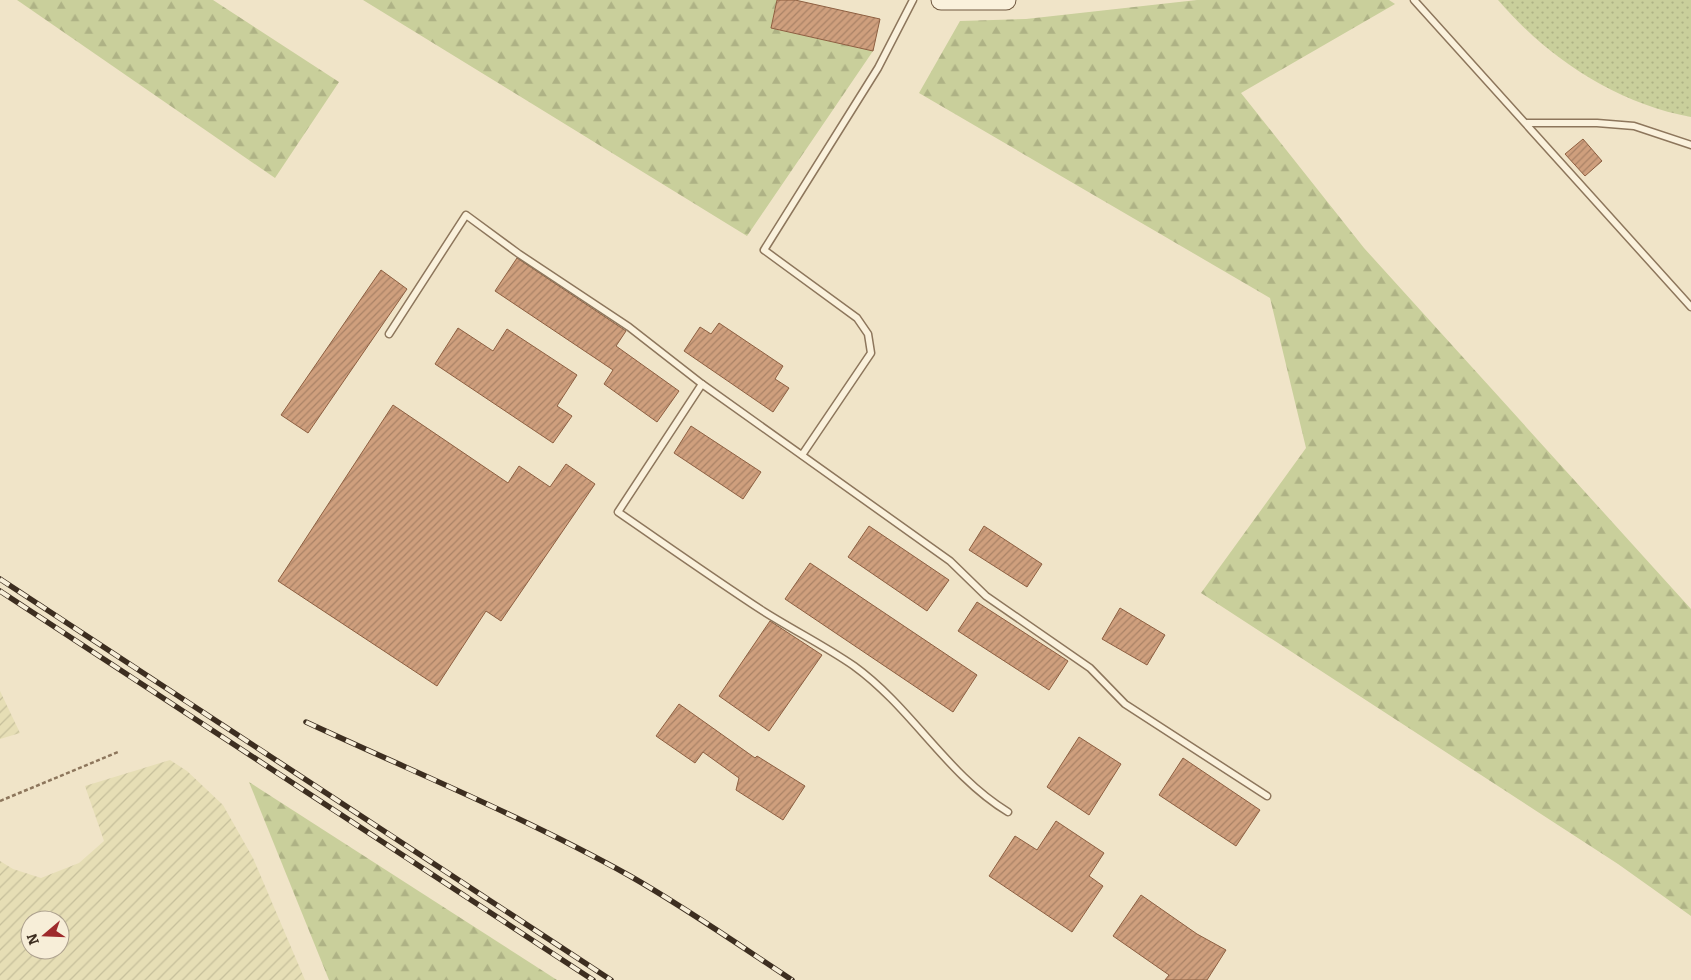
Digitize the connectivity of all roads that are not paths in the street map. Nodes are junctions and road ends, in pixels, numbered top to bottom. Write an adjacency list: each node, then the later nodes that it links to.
1 (913, 0): 10 (lane)
2 (941, 0): 3 (main road)
3 (1006, 0)
4 (1414, 0): 5 (lane)
5 (1526, 123): 6 (lane); 7 (lane)
6 (1691, 145)
7 (1691, 307)
8 (389, 334): 9 (lane)
9 (702, 384): 10 (lane); 12 (lane)
10 (802, 455): 11 (lane)
11 (1267, 796)
12 (1008, 812)

